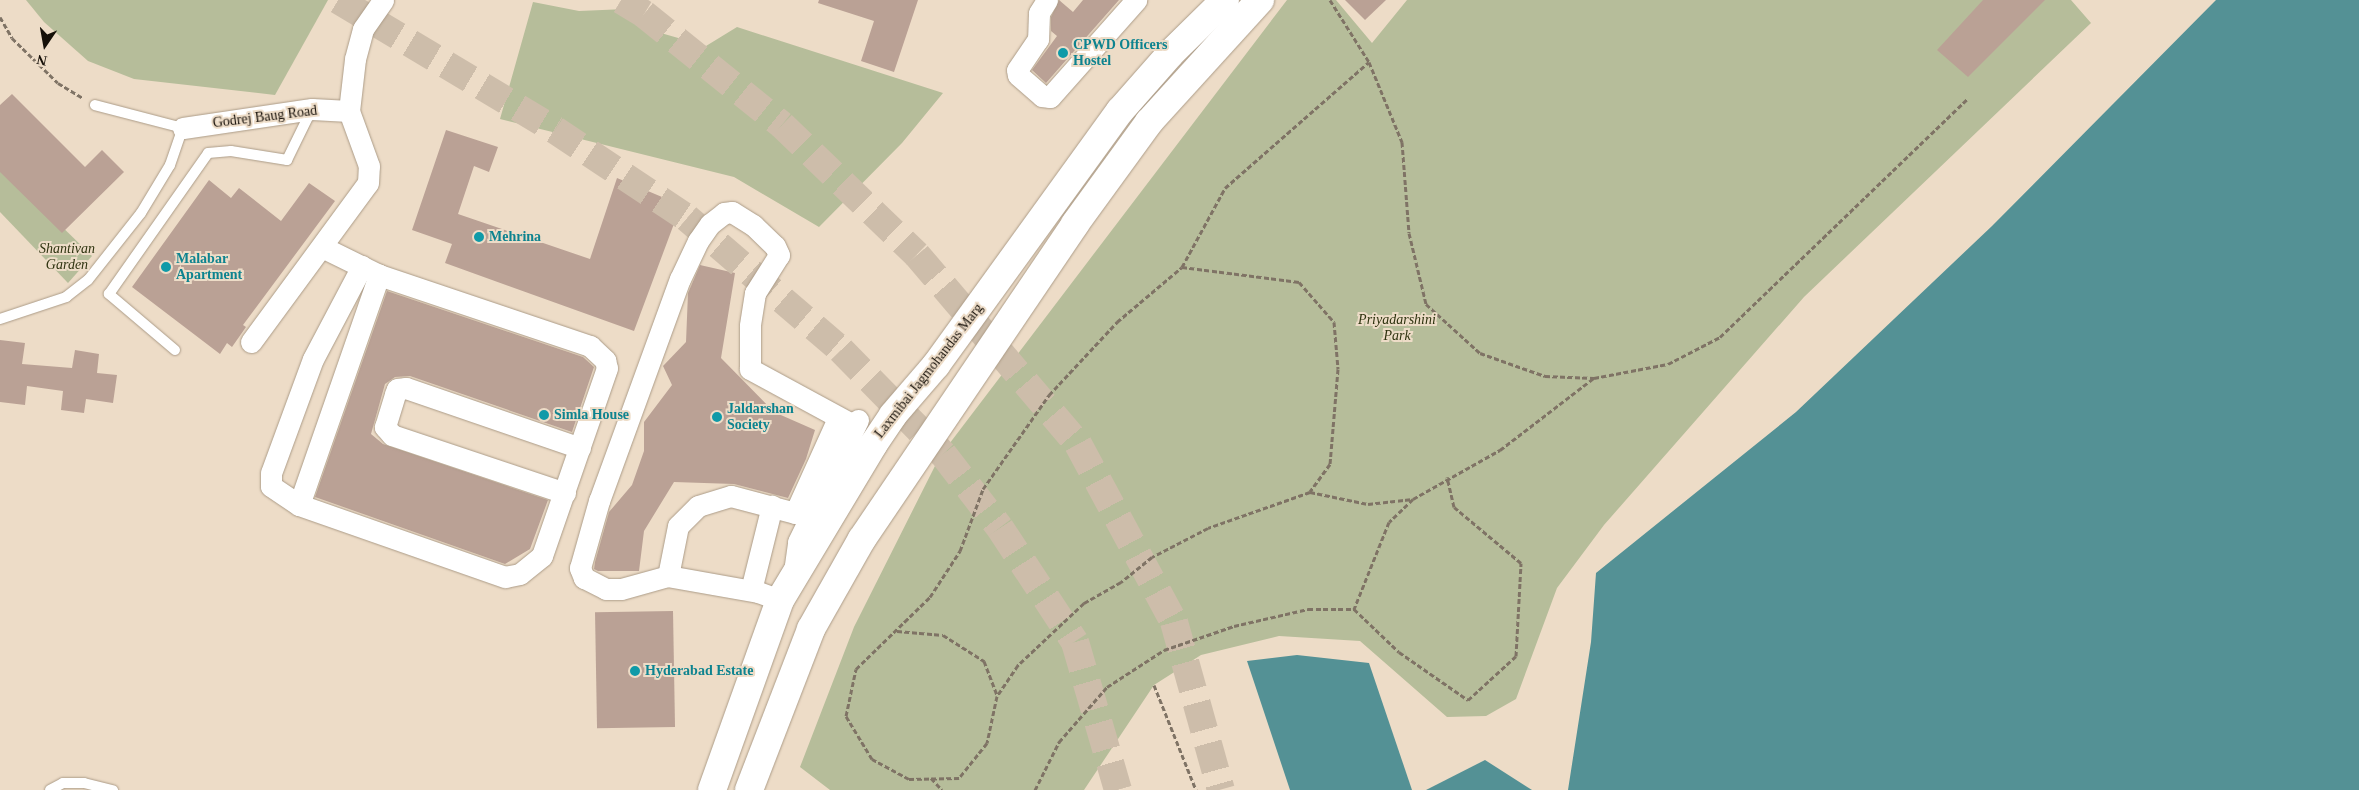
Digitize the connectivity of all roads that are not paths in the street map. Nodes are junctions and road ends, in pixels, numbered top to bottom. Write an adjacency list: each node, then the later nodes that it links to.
1 (383, 0): 8 (street)
2 (1046, 0): 3 (street)
3 (1136, 0)
4 (1225, 0): 21 (main road, Laxmibai Jagmohandas Marg)
5 (1260, 0): 26 (main road)
6 (94, 105): 9 (lane)
7 (312, 109): 8 (street, Godrej Baug Road); 9 (street, Godrej Baug Road); 14 (lane)
8 (349, 111): 10 (street)
9 (183, 128): 12 (lane)
10 (322, 246): 11 (street); 13 (street)
11 (370, 270): 16 (street); 18 (street); 18 (street)
12 (0, 319)
13 (250, 342)
14 (174, 350)
15 (850, 421): 19 (street); 20 (street); 21 (street)
16 (580, 448): 17 (street); 17 (street)
17 (565, 493): 18 (street)
18 (299, 505)
19 (772, 506): 20 (street); 22 (street)
20 (668, 576): 22 (street)
21 (787, 589): 22 (street); 25 (main road, Laxmibai Jagmohandas Marg)
22 (751, 590)
23 (50, 790): 24 (lane)
24 (113, 790)
25 (712, 790)
26 (749, 790)

